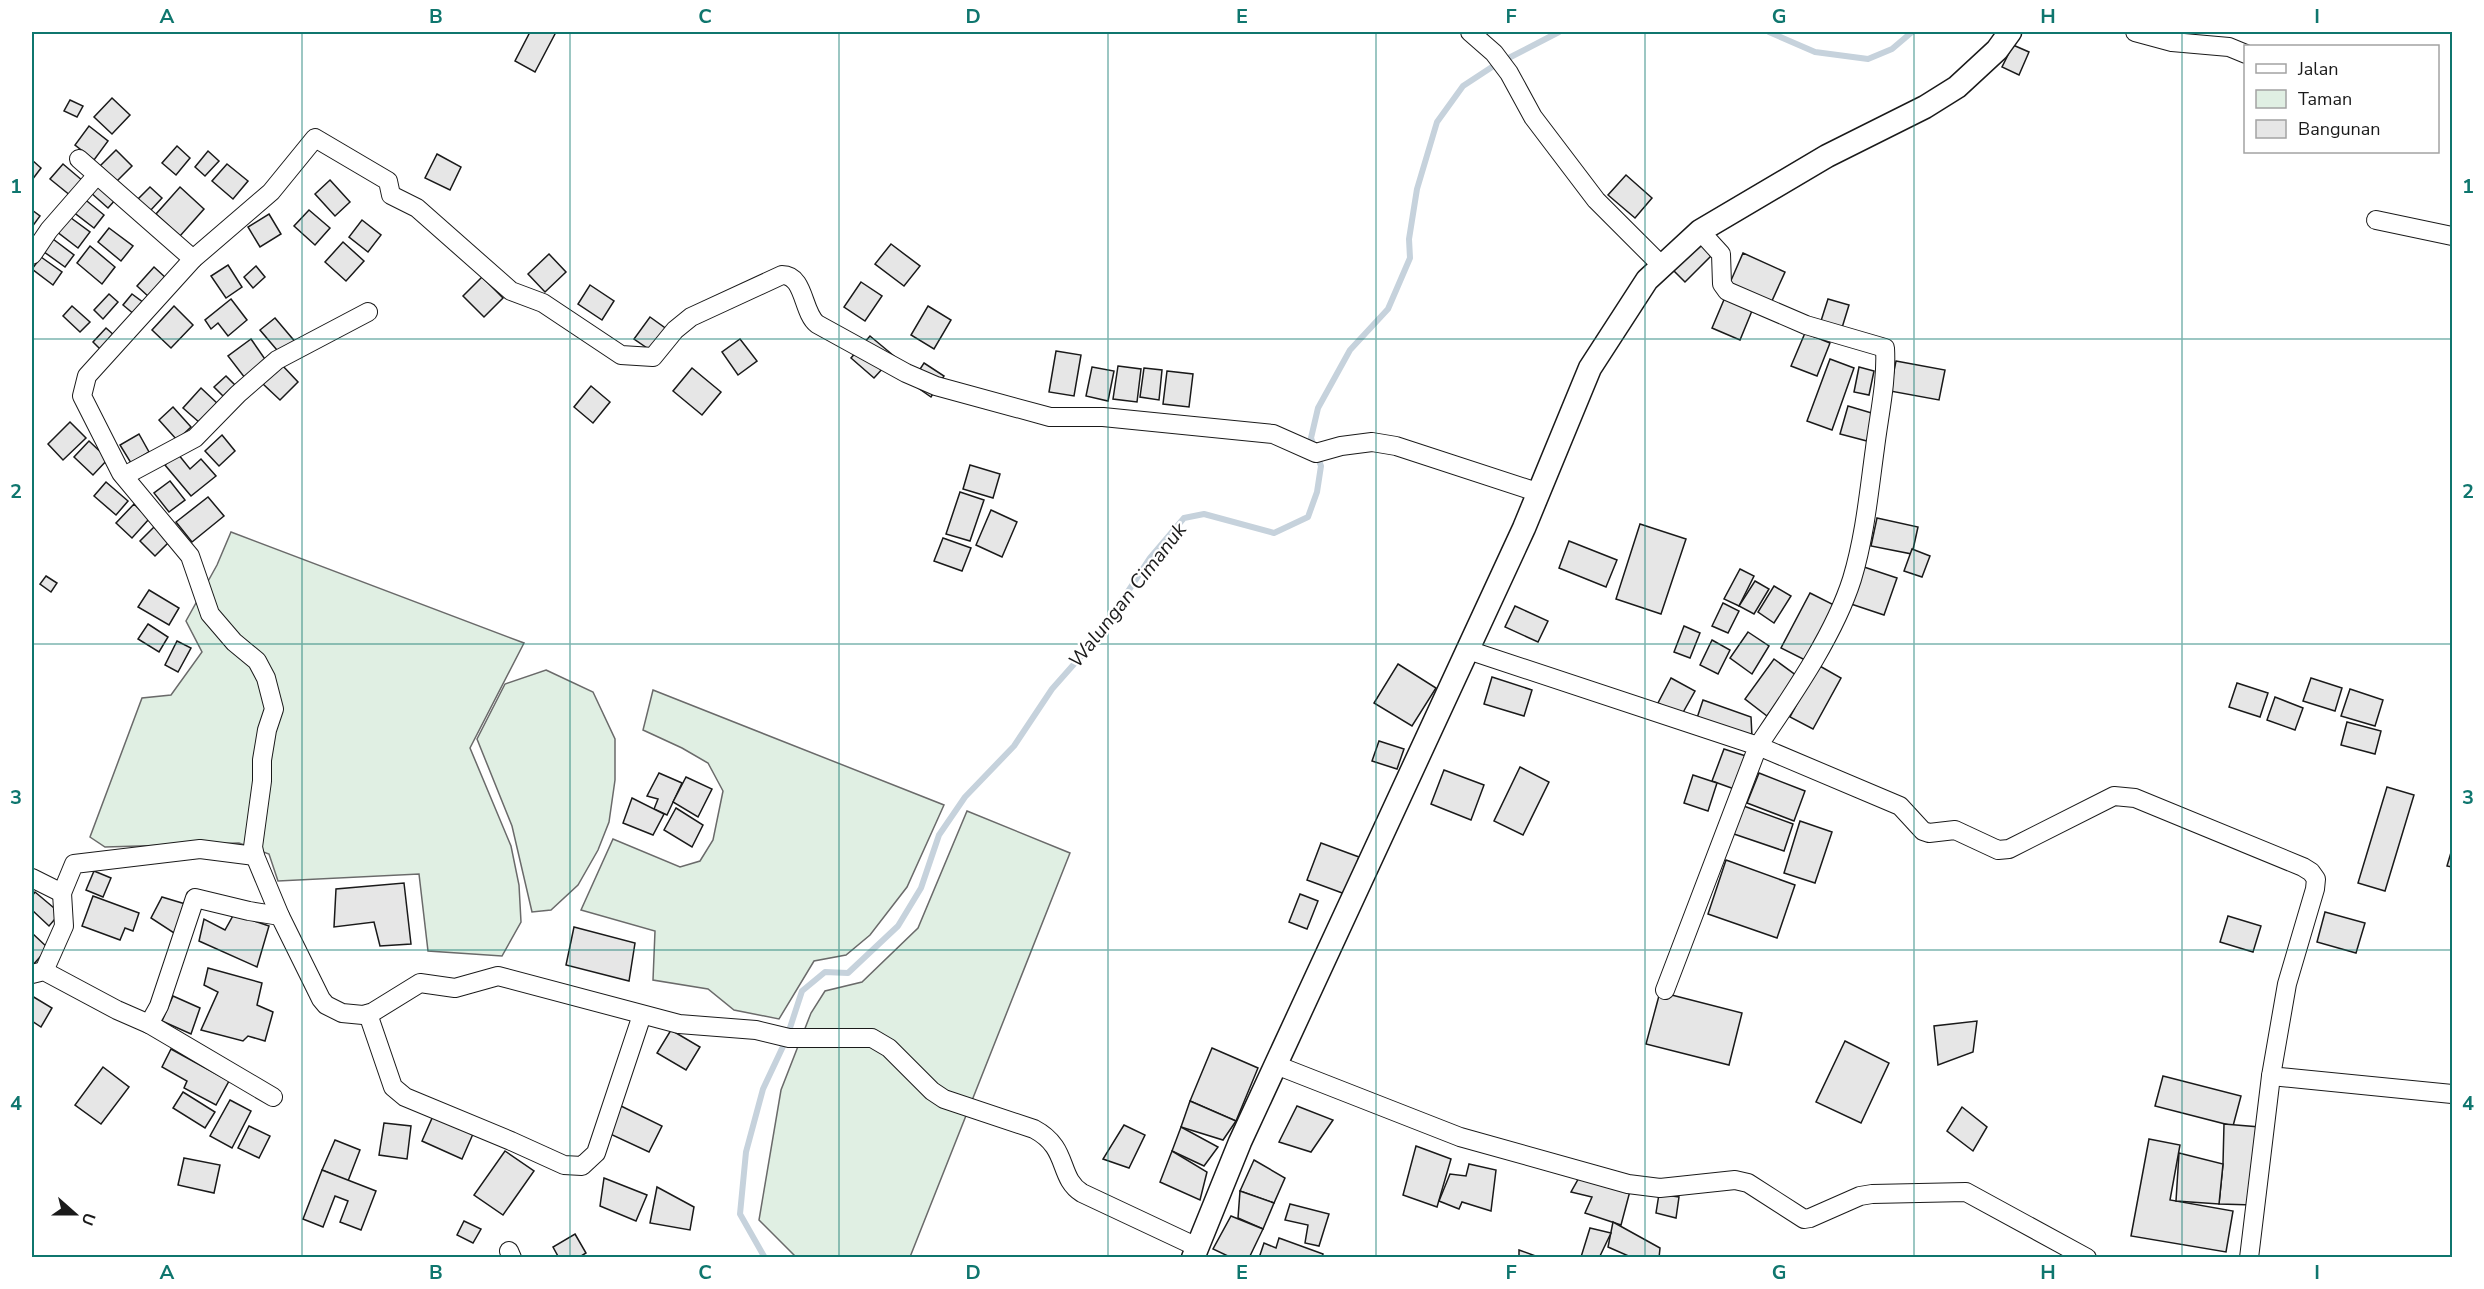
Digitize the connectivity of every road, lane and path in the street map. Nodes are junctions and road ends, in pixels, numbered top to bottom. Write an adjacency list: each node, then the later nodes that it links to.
1 (1470, 32): 12 (street)
2 (2010, 32): 8 (street)
3 (2135, 32): 4 (street)
4 (2244, 53)
5 (79, 159): 6 (street)
6 (97, 175): 10 (street); 11 (street)
7 (2376, 220): 9 (street)
8 (1700, 231): 12 (street); 17 (street)
9 (2452, 236)
10 (32, 255)
11 (193, 259): 14 (street); 15 (street)
12 (1661, 265): 15 (street)
13 (368, 312): 14 (street)
14 (124, 476): 18 (street)
15 (1539, 493): 16 (street)
16 (1468, 650): 17 (street); 27 (street)
17 (1758, 746): 23 (street); 28 (street)
18 (255, 856): 20 (street); 21 (street)
19 (32, 878): 20 (street)
20 (62, 893): 22 (street)
21 (280, 916): 24 (street); 26 (street)
22 (38, 973): 26 (street)
23 (1665, 990)
24 (368, 1014): 25 (street); 25 (street)
25 (642, 1015): 31 (street)
26 (149, 1024): 30 (street)
27 (1276, 1065): 31 (street); 32 (street)
28 (2271, 1076): 29 (street); 33 (street)
29 (2452, 1094)
30 (273, 1097)
31 (1195, 1252)
32 (2086, 1257)
33 (2249, 1257)

